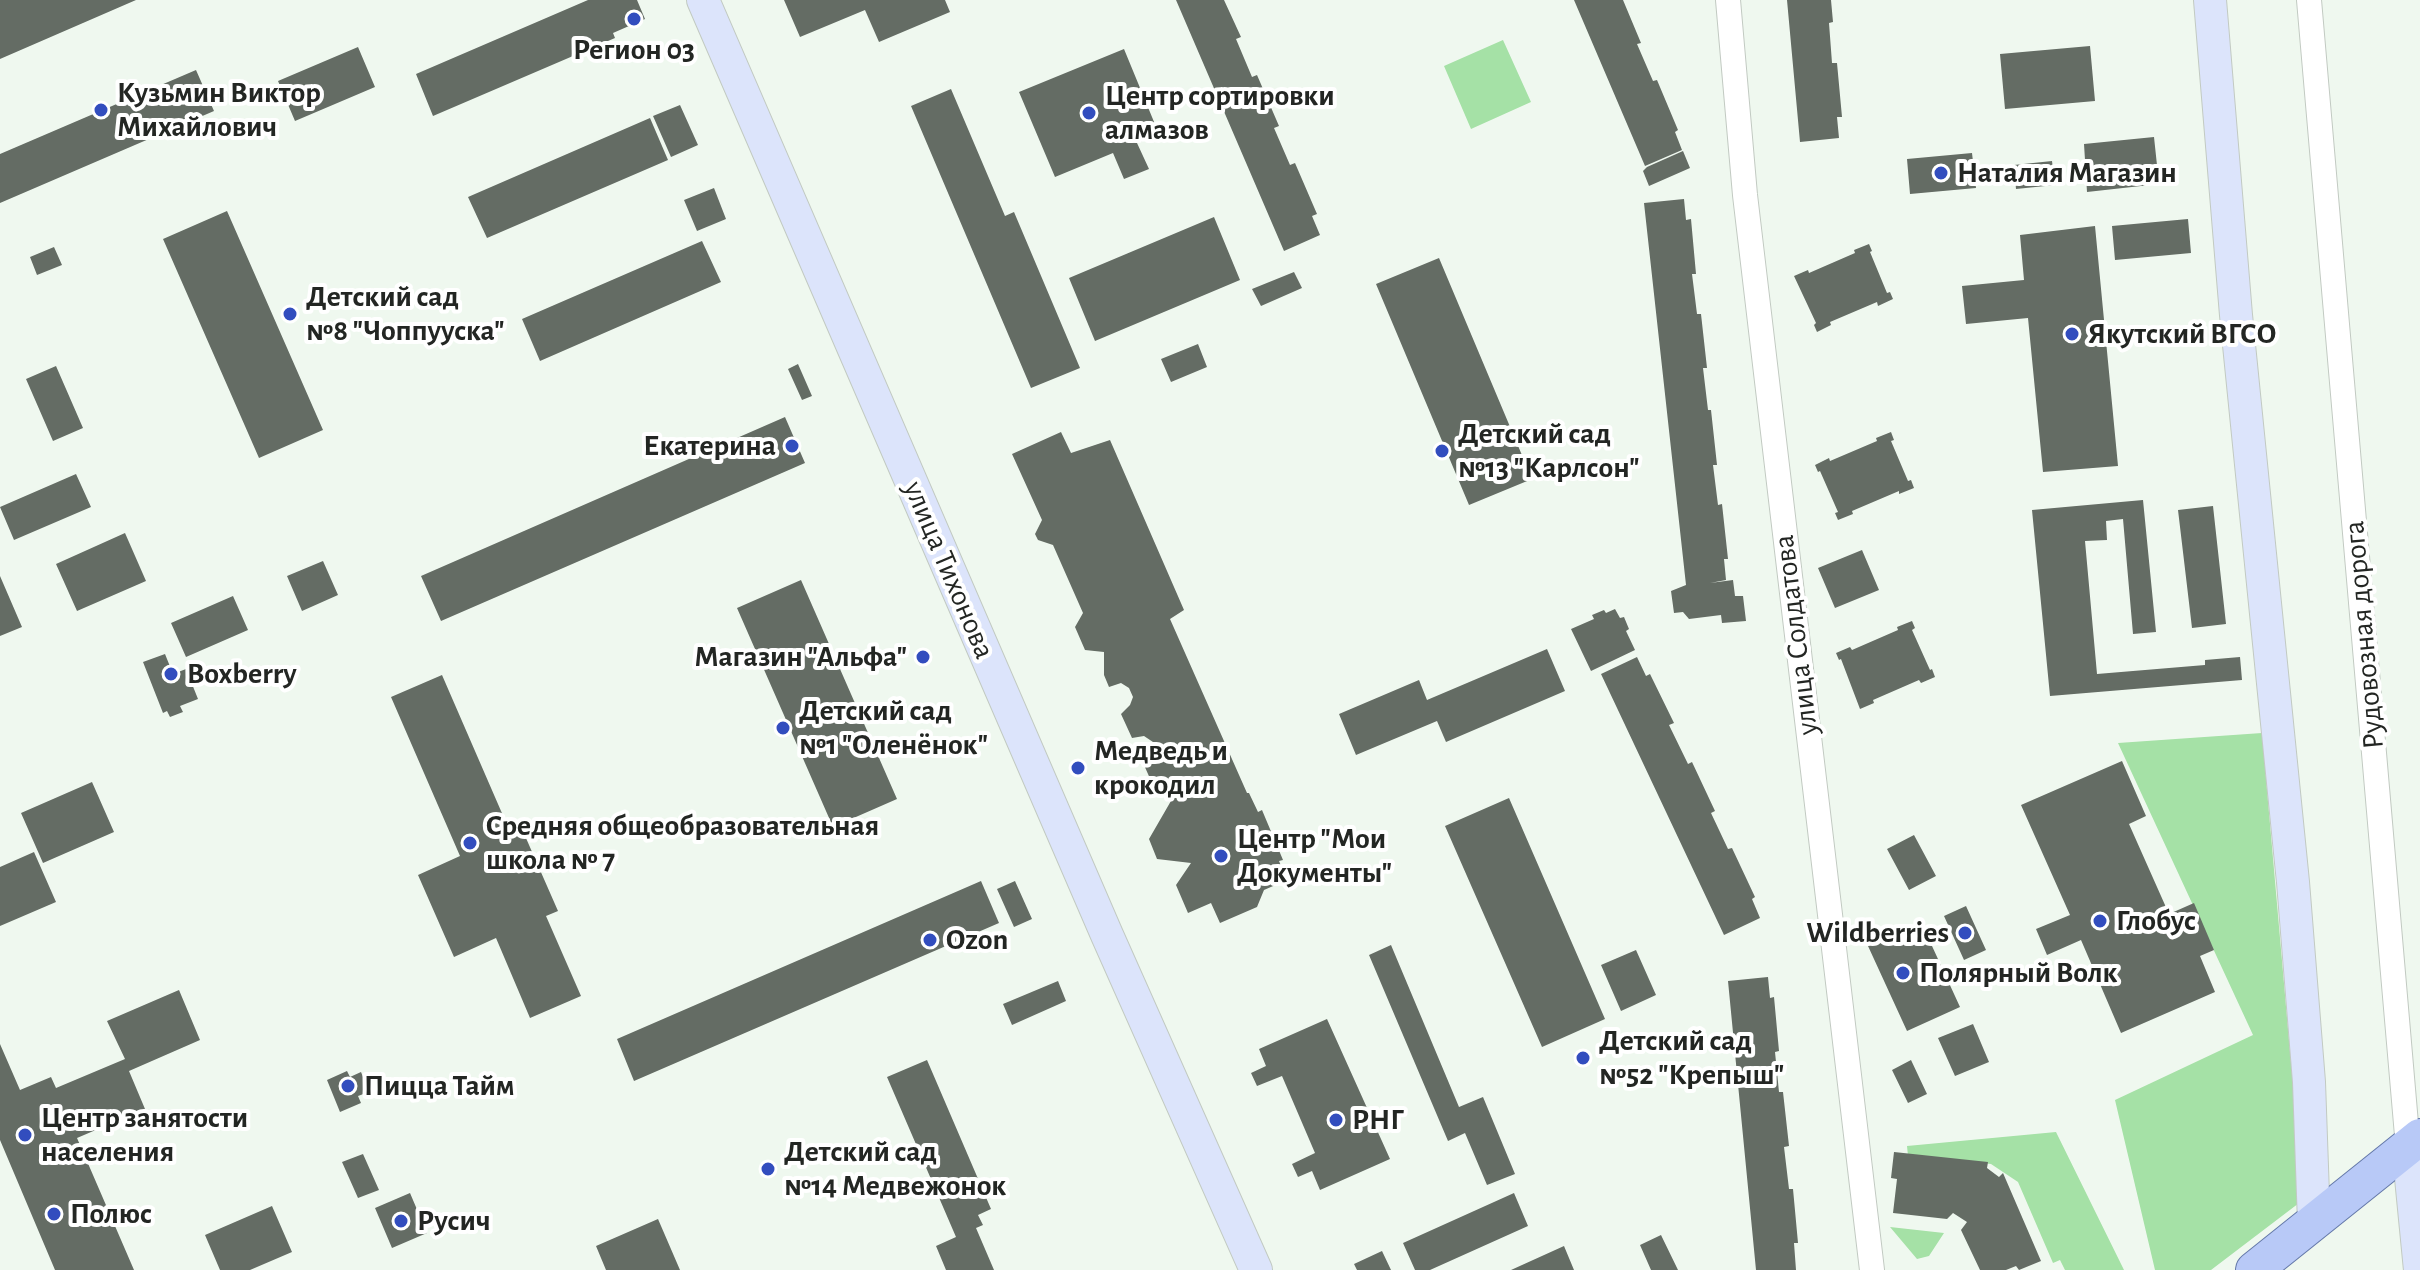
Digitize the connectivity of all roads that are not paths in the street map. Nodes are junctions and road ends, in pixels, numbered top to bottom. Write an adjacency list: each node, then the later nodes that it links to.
1 (703, 0): 7 (main road, улица Тихонова)
2 (1728, 0): 8 (street, улица Солдатова)
3 (2210, 0): 6 (main road)
4 (2309, 0): 5 (street, Рудовозная дорога)
5 (2414, 1142): 6 (main road); 10 (main road, Рудовозная дорога)
6 (2314, 1223): 9 (main road)
7 (1256, 1270)
8 (1872, 1270)
9 (2254, 1270)
10 (2420, 1270)

